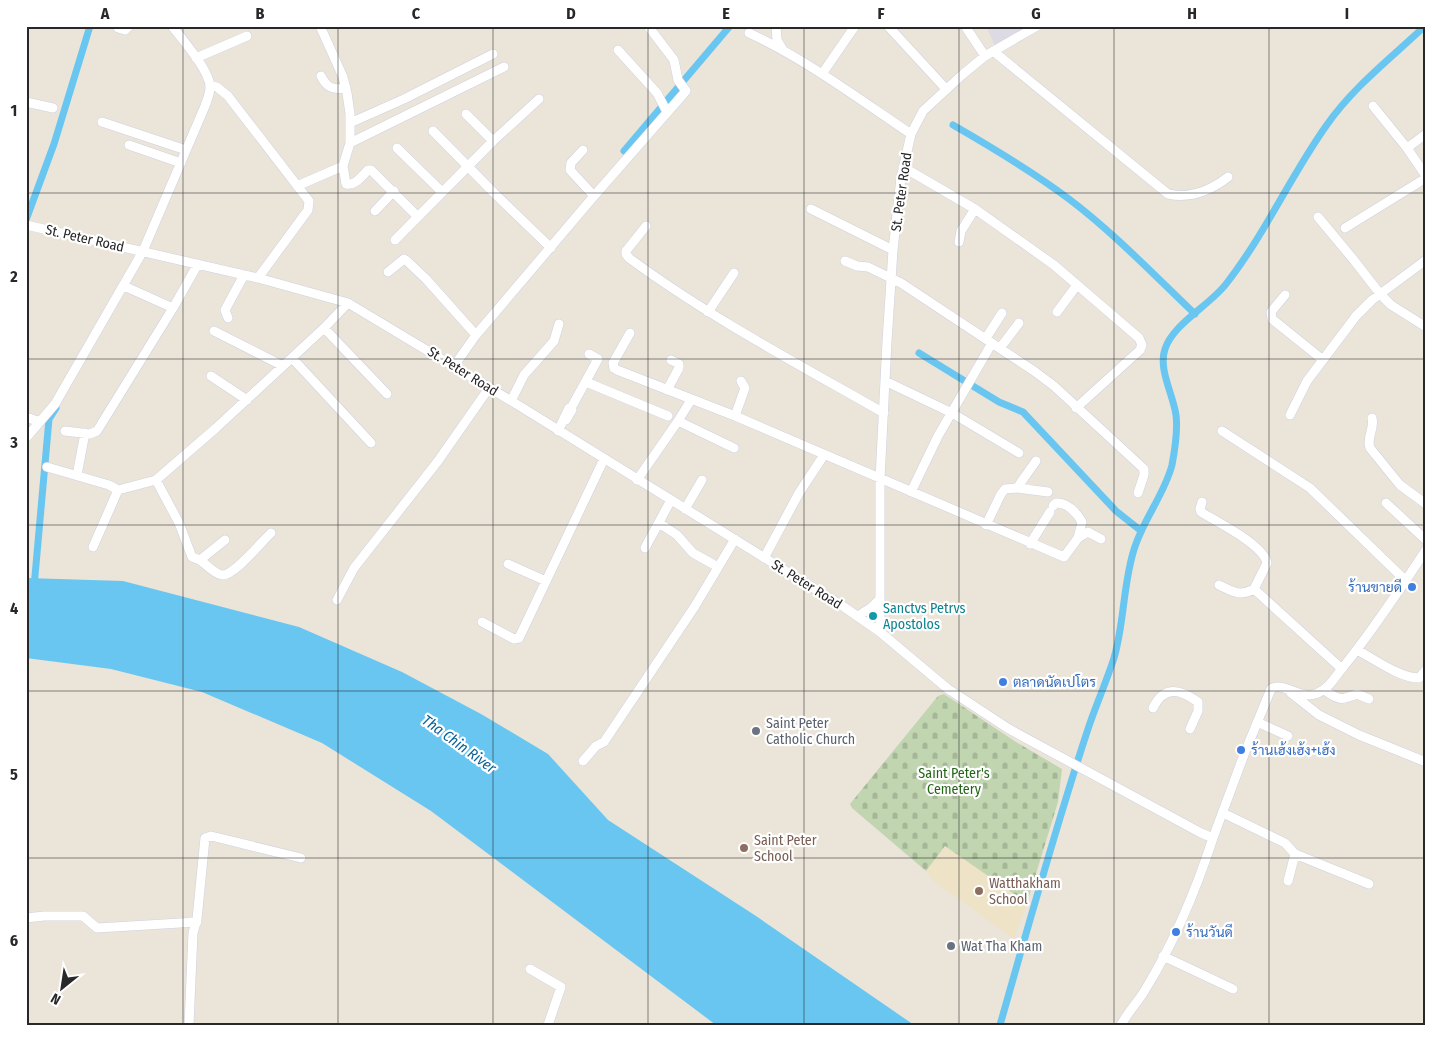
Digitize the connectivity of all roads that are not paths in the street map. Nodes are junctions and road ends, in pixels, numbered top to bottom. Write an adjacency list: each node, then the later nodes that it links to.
1 (129, 26): 10 (street)
2 (172, 26): 17 (street)
3 (320, 26): 22 (street)
4 (648, 26): 28 (street)
5 (776, 26): 14 (street)
6 (855, 26): 19 (street)
7 (888, 26): 23 (street)
8 (964, 26): 16 (street)
9 (1037, 26): 16 (street, St. Peter Road)
10 (118, 28)
11 (750, 33): 14 (street)
12 (247, 36): 17 (street)
13 (618, 50): 28 (street)
14 (783, 50): 19 (street)
15 (493, 54): 31 (street)
16 (989, 54): 23 (street, St. Peter Road); 46 (street)
17 (196, 58): 21 (street)
18 (504, 67): 36 (street)
19 (822, 74): 33 (street)
20 (321, 76): 22 (street)
21 (210, 85): 40 (street); 48 (street)
22 (346, 88): 31 (street)
23 (946, 89): 33 (street, St. Peter Road)
24 (539, 99): 35 (street)
25 (26, 102): 27 (street)
26 (1373, 106): 39 (street)
27 (54, 108)
28 (666, 111): 51 (street)
29 (466, 114): 35 (street)
30 (102, 122): 40 (street)
31 (350, 123): 36 (street)
32 (433, 131): 44 (street)
33 (911, 134): 45 (street, St. Peter Road)
34 (1426, 134): 39 (street)
35 (493, 142): 44 (street)
36 (350, 143): 43 (street)
37 (129, 145): 42 (street)
38 (397, 148): 50 (street)
39 (1406, 148): 47 (street)
40 (186, 150): 42 (street)
41 (583, 150): 51 (street)
42 (181, 163): 64 (street)
43 (343, 166): 48 (street); 49 (street)
44 (468, 167): 50 (street); 62 (street)
45 (903, 167): 53 (street); 63 (street, St. Peter Road)
46 (1228, 177)
47 (1426, 177): 59 (street)
48 (298, 186): 71 (street)
49 (394, 191): 54 (street); 55 (street)
50 (442, 192): 55 (street)
51 (594, 196): 62 (street)
52 (811, 209): 63 (street)
53 (975, 209): 61 (street); 73 (street)
54 (375, 211)
55 (418, 217): 60 (street)
56 (1318, 217): 76 (street)
57 (26, 225): 64 (street, St. Peter Road)
58 (646, 226): 79 (street)
59 (1345, 228)
60 (395, 240)
61 (960, 242)
62 (550, 248): 89 (street)
63 (893, 250): 72 (street, St. Peter Road)
64 (143, 251): 67 (street, St. Peter Road); 74 (street)
65 (1426, 260): 76 (street)
66 (845, 261): 72 (street)
67 (198, 264): 70 (street, St. Peter Road); 78 (street)
68 (388, 272): 89 (street)
69 (734, 272): 79 (street)
70 (244, 275): 71 (street, St. Peter Road); 82 (street)
71 (258, 278): 77 (street, St. Peter Road)
72 (892, 278): 90 (street); 99 (street, St. Peter Road)
73 (1077, 285): 80 (street); 108 (street)
74 (124, 286): 78 (street); 117 (street)
75 (1285, 295): 95 (street)
76 (1380, 295): 85 (street); 95 (street)
77 (348, 303): 86 (street); 97 (street, St. Peter Road)
78 (173, 308): 121 (street)
79 (708, 312): 109 (street)
80 (1058, 312)
81 (1002, 313): 90 (street)
82 (228, 318)
83 (1019, 322): 91 (street)
84 (559, 324): 107 (street)
85 (1426, 327)
86 (324, 328): 93 (street); 104 (street)
87 (214, 331): 96 (street)
88 (630, 333): 103 (street)
89 (476, 335): 97 (street)
90 (989, 341): 91 (street); 110 (street)
91 (1000, 348): 108 (street)
92 (589, 354): 101 (street)
93 (292, 358): 96 (street); 123 (street)
94 (672, 360): 103 (street)
95 (1323, 360): 111 (street)
96 (283, 366): 105 (street)
97 (454, 366): 102 (street, St. Peter Road)
98 (211, 376): 105 (street)
99 (885, 380): 109 (street, St. Peter Road); 110 (street)
100 (741, 381): 113 (street)
101 (586, 382): 112 (street); 118 (street)
102 (489, 388): 107 (street, St. Peter Road); 166 (street)
103 (667, 390): 106 (street)
104 (387, 394)
105 (247, 400): 132 (street)
106 (690, 400): 113 (street); 116 (street)
107 (510, 401): 118 (street, St. Peter Road)
108 (1076, 408): 139 (street)
109 (884, 413): 131 (street, St. Peter Road)
110 (952, 413): 125 (street); 137 (street)
111 (1290, 415)
112 (668, 416)
113 (736, 416): 126 (street)
114 (26, 417): 117 (street)
115 (1372, 418): 143 (street)
116 (678, 421): 124 (street); 133 (street)
117 (40, 422): 122 (street)
118 (558, 430): 127 (street, St. Peter Road)
119 (65, 431): 121 (street)
120 (1222, 431): 162 (street)
121 (85, 433): 130 (street)
122 (26, 438)
123 (371, 443)
124 (734, 448)
125 (1019, 453)
126 (824, 455): 131 (street); 157 (street)
127 (604, 459): 133 (street, St. Peter Road); 161 (street)
128 (1036, 461): 135 (street)
129 (47, 466): 130 (street)
130 (77, 475): 136 (street)
131 (880, 479): 137 (street); 165 (street, St. Peter Road)
132 (156, 480): 136 (street); 158 (street)
133 (637, 480): 140 (street, St. Peter Road)
134 (702, 480): 144 (street)
135 (1017, 488): 138 (street); 146 (street)
136 (118, 490): 154 (street)
137 (911, 492): 146 (street)
138 (1048, 492)
139 (1138, 493)
140 (671, 500): 144 (street, St. Peter Road); 145 (street)
141 (1202, 502): 164 (street)
142 (1386, 503): 152 (street)
143 (1426, 504)
144 (685, 509): 150 (street, St. Peter Road)
145 (659, 522): 155 (street); 160 (street)
146 (986, 525): 153 (street)
147 (271, 532): 158 (street)
148 (1078, 538): 149 (street); 153 (street); 153 (street)
149 (1101, 538)
150 (735, 539): 157 (street, St. Peter Road); 160 (street)
151 (225, 540): 158 (street)
152 (1426, 540)
153 (1030, 544)
154 (93, 547)
155 (645, 548)
156 (1426, 550): 162 (street)
157 (764, 558): 167 (street, St. Peter Road)
158 (200, 560)
159 (508, 564): 161 (street)
160 (718, 567): 180 (street)
161 (546, 581): 168 (street)
162 (1406, 581): 170 (street)
163 (1219, 585): 164 (street)
164 (1254, 589): 171 (street)
165 (880, 599): 167 (street, St. Peter Road); 169 (street, St. Peter Road)
166 (337, 600)
167 (858, 616): 169 (street, St. Peter Road)
168 (482, 622)
169 (880, 632): 183 (street)
170 (1357, 650): 171 (street); 172 (street)
171 (1342, 669): 173 (street)
172 (1426, 670)
173 (1324, 690): 174 (street); 175 (street)
174 (1289, 691): 177 (street); 181 (street)
175 (1369, 699)
176 (1153, 708): 178 (street)
177 (1257, 722): 179 (street); 182 (street)
178 (1190, 729)
179 (1288, 736)
180 (583, 762)
181 (1426, 762)
182 (1223, 813): 183 (street); 184 (street)
183 (1213, 838): 190 (street)
184 (1295, 854): 186 (street); 187 (street)
185 (300, 858): 189 (street)
186 (1288, 881)
187 (1370, 884)
188 (26, 918): 189 (street)
189 (197, 922): 193 (street)
190 (1163, 956): 192 (street); 195 (street)
191 (530, 969): 194 (street)
192 (1233, 989)
193 (189, 1025)
194 (548, 1025)
195 (1121, 1025)

